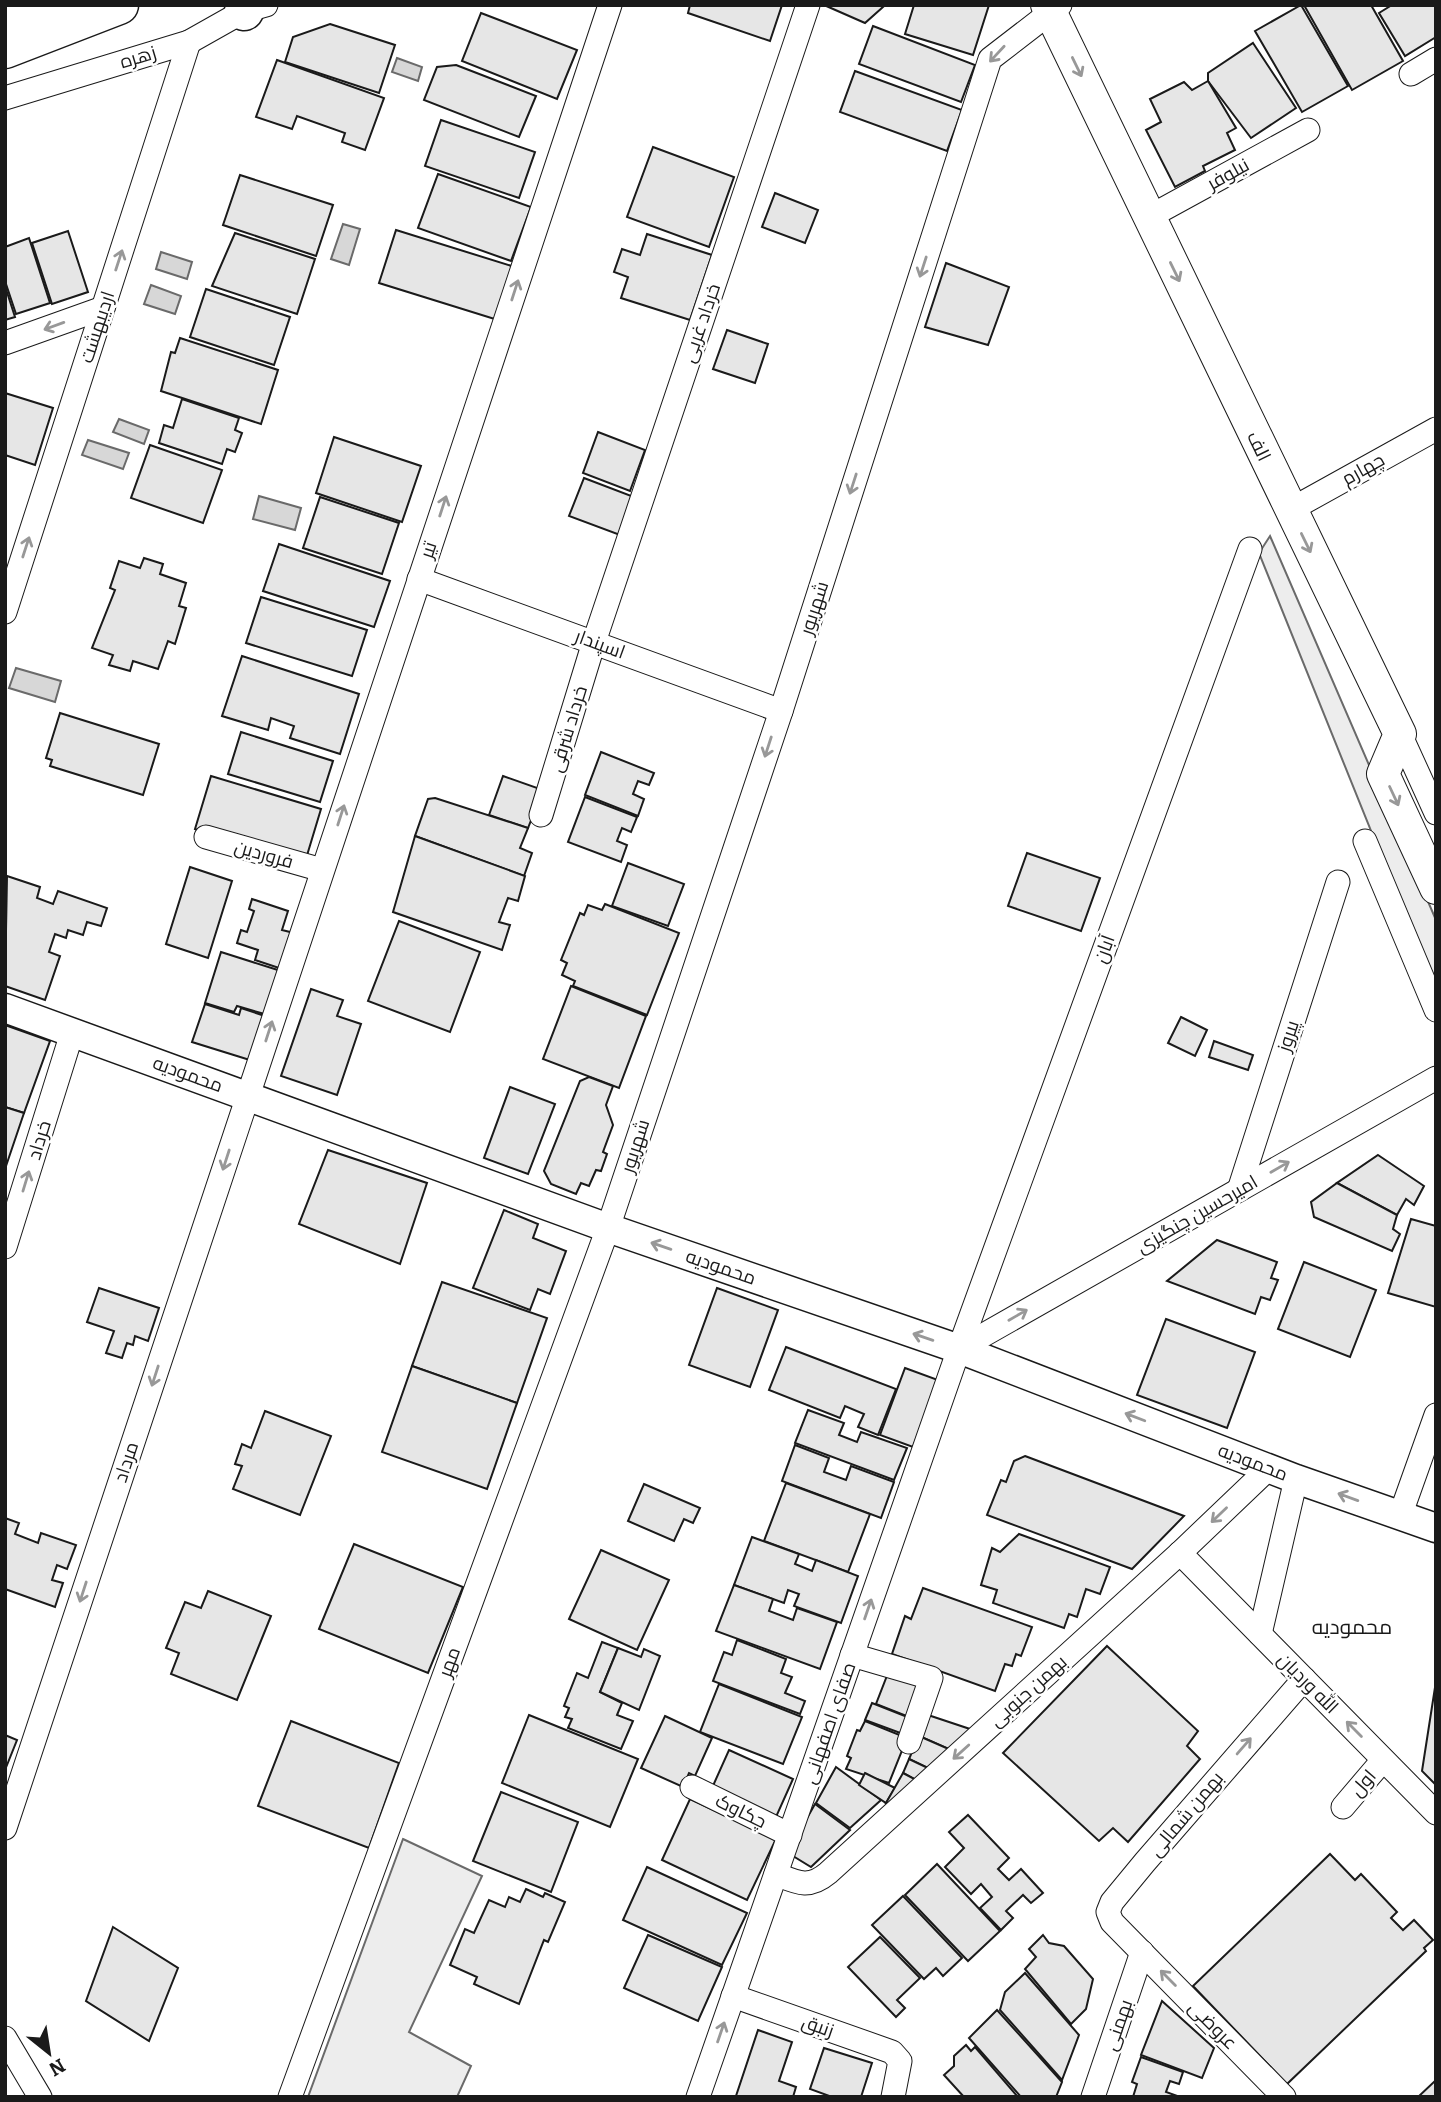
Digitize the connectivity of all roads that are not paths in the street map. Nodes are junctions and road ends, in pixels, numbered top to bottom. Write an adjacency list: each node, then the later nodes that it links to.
1 (55, 5): 7 (highway)
2 (119, 5): 9 (highway)
3 (610, 5): 20 (street, تیر, one-way to 3)
4 (808, 5): 22 (street, خرداد غربی)
5 (252, 7): 8 (street, زهره)
6 (1052, 7): 14 (main road, الف, one-way to 14); 23 (street, شهریور, one-way to 23)
7 (5, 19)
8 (189, 42): 12 (street, زهره); 15 (street, اردیبهشت, one-way to 8)
9 (5, 49)
10 (1436, 59): 11 (street)
11 (1411, 74)
12 (5, 97)
13 (1308, 130): 14 (street, نیلوفر)
14 (1149, 217): 18 (main road, الف, one-way to 18)
15 (103, 309): 16 (street, one-way to 16); 21 (street, اردیبهشت, one-way to 15)
16 (5, 343)
17 (1436, 429): 18 (street, چهارم)
18 (1290, 510): 24 (main road, الف, one-way to 24)
19 (1250, 550): 40 (street, آبان)
20 (419, 579): 22 (street, اسپندار); 29 (street, تیر, one-way to 20)
21 (5, 612)
22 (594, 642): 23 (street, اسپندار); 26 (street, خرداد شرقی)
23 (780, 710): 38 (street, شهریور, one-way to 38)
24 (1400, 734): 25 (street); 31 (main road, one-way to 31)
25 (1436, 813)
26 (541, 815)
27 (206, 837): 29 (street, فروردین)
28 (1365, 841): 33 (street)
29 (322, 870): 36 (street, تیر, one-way to 29)
30 (1338, 882): 37 (street, پیروز)
31 (1436, 888)
32 (5, 1008): 34 (street, محمودیه)
33 (1436, 1010)
34 (72, 1033): 36 (street, محمودیه); 39 (street, خرداد, one-way to 34)
35 (1436, 1078): 37 (street, امیرحسین چنگیزی, one-way to 35)
36 (247, 1096): 38 (street, محمودیه); 55 (street, مرداد, one-way to 55)
37 (1238, 1190): 40 (street, امیرحسین چنگیزی, one-way to 37)
38 (608, 1228): 40 (street, محمودیه, one-way to 38); 62 (street, مهر)
39 (5, 1247)
40 (959, 1349): 42 (street, محمودیه, one-way to 40); 48 (street, صفای اصفهانی, one-way to 40)
41 (1436, 1415): 44 (street)
42 (1269, 1468): 43 (street, محمودیه); 46 (street, بهمن جنوبی, one-way to 46)
43 (1296, 1479): 44 (street, محمودیه, one-way to 43); 47 (street)
44 (1400, 1516): 45 (street, محمودیه)
45 (1436, 1528)
46 (1180, 1553): 47 (street, الله وردیان); 57 (street, بهمن جنوبی, one-way to 57)
47 (1260, 1634): 49 (street, الله وردیان)
48 (852, 1655): 50 (street); 56 (street, صفای اصفهانی)
49 (1304, 1679): 51 (street, الله وردیان, one-way to 49); 58 (street, بهمن شمالی, one-way to 49)
50 (909, 1742)
51 (1383, 1760): 53 (street, اول); 54 (street, الله وردیان)
52 (692, 1787): 56 (street, چکاوک)
53 (1343, 1807)
54 (1436, 1813)
55 (5, 1828)
56 (790, 1835): 57 (street, صفای اصفهانی)
57 (776, 1874): 59 (street, صفای اصفهانی)
58 (1142, 1952): 65 (street, بهمنی); 66 (street, عروضی, one-way to 58)
59 (733, 1996): 63 (street, صفای اصفهانی, one-way to 59); 64 (street, زنبق)
60 (5, 2038): 61 (street)
61 (40, 2097)
62 (290, 2097)
63 (698, 2097)
64 (892, 2097)
65 (1093, 2097)
66 (1284, 2097)

